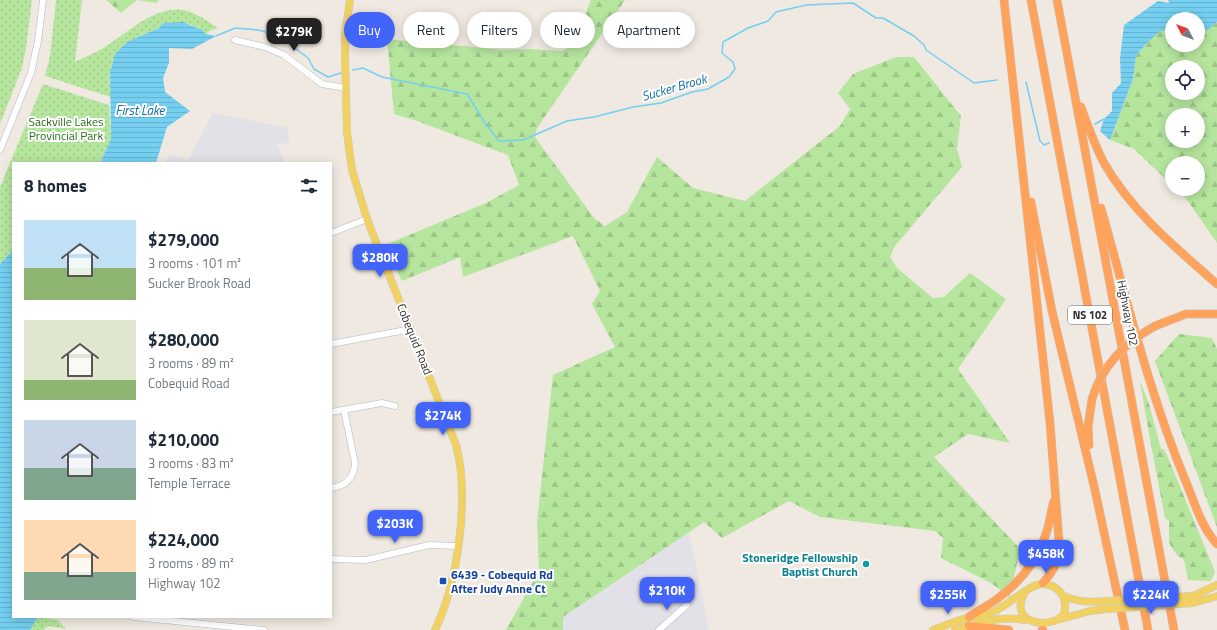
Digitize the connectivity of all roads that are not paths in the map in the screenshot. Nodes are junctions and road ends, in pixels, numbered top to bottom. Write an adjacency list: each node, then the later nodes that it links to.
1 (43, 0): 10 (street)
2 (350, 0): 8 (main road, Cobequid Road)
3 (1004, 0): 9 (highway)
4 (1032, 0): 46 (highway, NS 102)
5 (1057, 0): 7 (highway, Highway 102 / NS 102)
6 (235, 40): 8 (street)
7 (1073, 84): 11 (highway, Highway 102 / NS 102); 14 (highway)
8 (346, 88): 12 (main road, Cobequid Road)
9 (1019, 140): 21 (highway); 23 (highway)
10 (0, 150)
11 (1086, 157): 24 (highway); 47 (highway, Highway 102 / NS 102)
12 (367, 219): 13 (street); 16 (main road, Cobequid Road)
13 (332, 233)
14 (1217, 284)
15 (1217, 314): 21 (highway, bridge)
16 (411, 329): 17 (street); 25 (main road, Cobequid Road)
17 (332, 344)
18 (395, 406): 19 (street)
19 (344, 410): 20 (street); 22 (street)
20 (332, 412)
21 (1094, 486): 45 (highway)
22 (332, 488)
23 (1056, 494): 27 (highway); 37 (highway)
24 (1217, 544)
25 (458, 546): 26 (street); 39 (main road, Cobequid Road)
26 (332, 559)
27 (1043, 583): 29 (main road); 30 (main road)
28 (1217, 585): 32 (main road)
29 (1025, 592): 36 (main road); 37 (main road)
30 (1063, 596): 32 (main road, bridge); 35 (main road)
31 (1217, 596): 32 (main road)
32 (1193, 600): 35 (main road, bridge)
33 (687, 605): 40 (street)
34 (144, 618): 38 (street)
35 (1061, 619): 44 (main road)
36 (1024, 620): 37 (main road); 44 (main road)
37 (969, 622): 41 (main road); 42 (main road); 43 (highway)
38 (264, 630)
39 (435, 630)
40 (659, 630)
41 (933, 630)
42 (955, 630)
43 (1009, 630)
44 (1043, 630)
45 (1125, 630)
46 (1148, 630)
47 (1174, 630)

